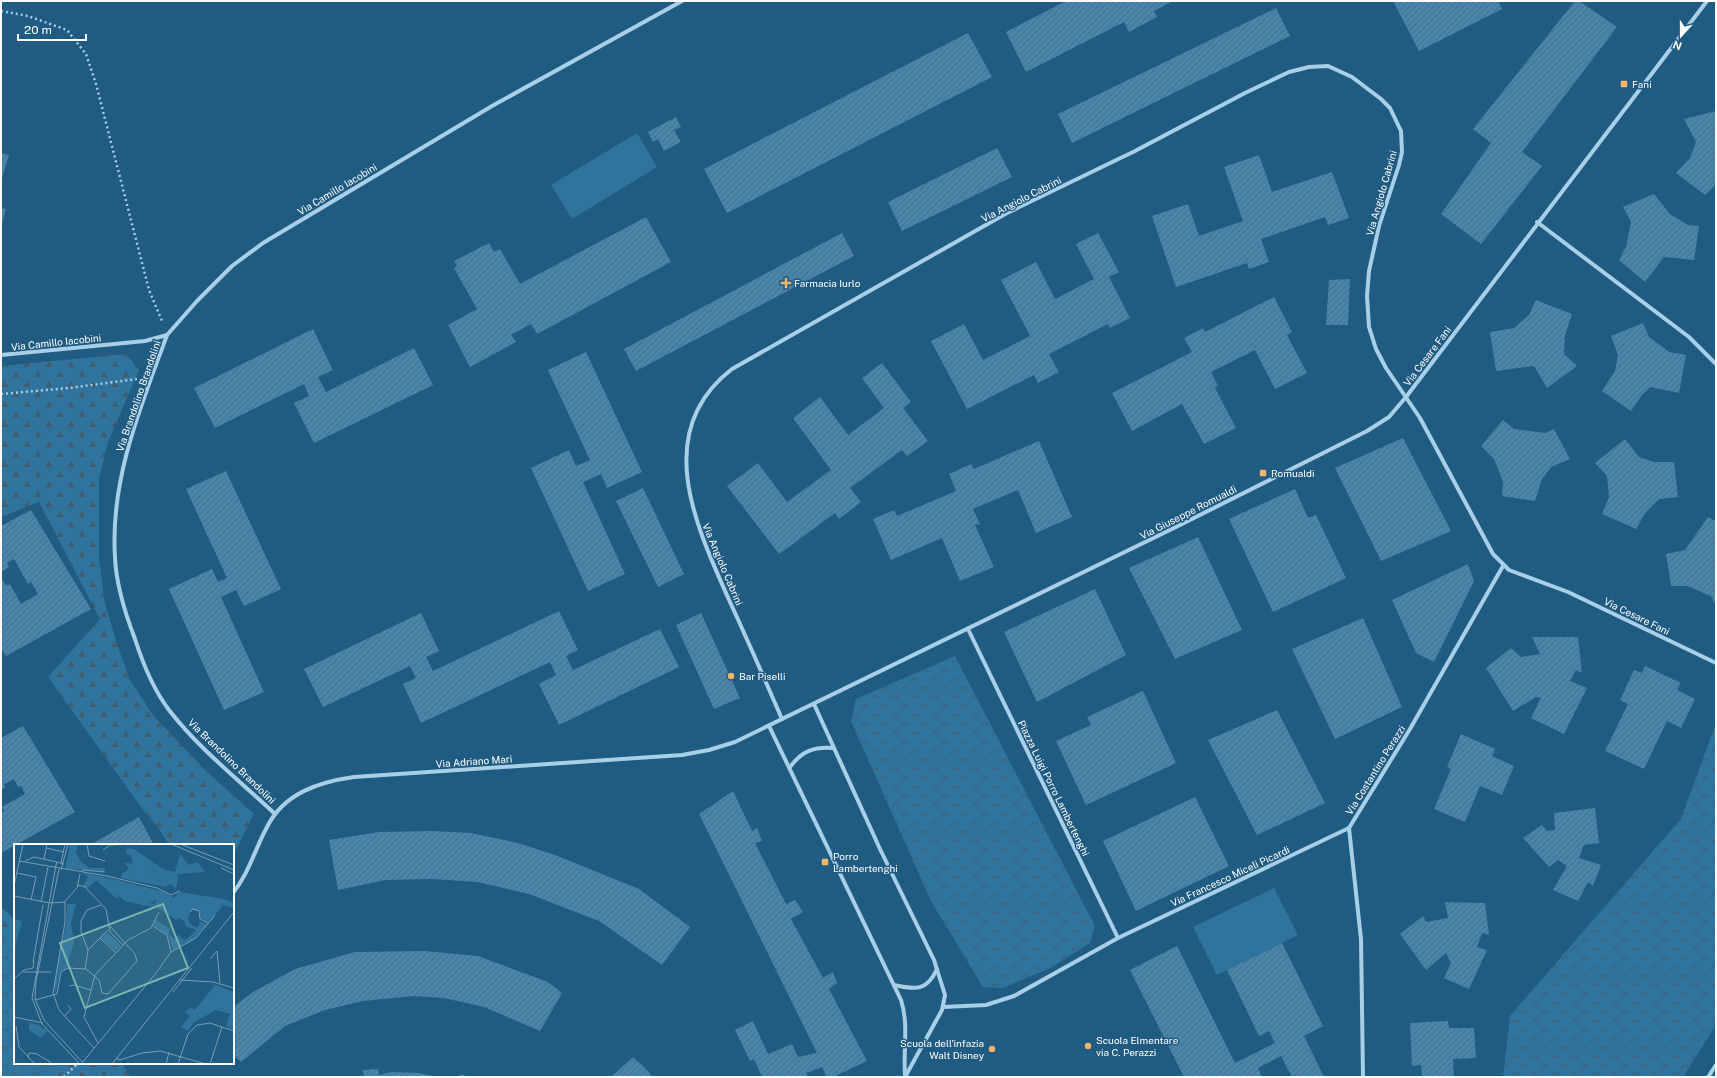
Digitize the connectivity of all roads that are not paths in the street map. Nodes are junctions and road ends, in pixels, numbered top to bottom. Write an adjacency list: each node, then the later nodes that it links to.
1 (682, 1): 4 (street, Via Camillo Iacobini)
2 (1707, 1): 3 (street, Via Cesare Fani)
3 (1537, 222): 6 (street); 7 (street, Via Cesare Fani)
4 (168, 335): 5 (street, Via Camillo Iacobini); 16 (street, Via Brandolino Brandolini)
5 (1, 355)
6 (1716, 364)
7 (1406, 397): 8 (street, Via Cesare Fani); 9 (street, Via Giuseppe Romualdi); 12 (street, Via Angiolo Cabrini)
8 (1504, 566): 10 (street, Via Cesare Fani); 17 (street, Via Costantino Perazzi)
9 (968, 629): 11 (street); 19 (street, Piazza Luigi Porro Lambertenghi)
10 (1716, 663)
11 (814, 704): 12 (street); 14 (street)
12 (782, 719): 13 (street)
13 (769, 726): 15 (street); 16 (street, Via Adriano Mari)
14 (833, 748): 15 (street); 20 (street)
15 (790, 767): 21 (street)
16 (275, 814): 18 (street, Via Adriano Mari)
17 (1349, 828): 19 (street, Via Francesco Miceli Picardi); 25 (street, Via Costantino Perazzi)
18 (234, 892)
19 (1118, 938): 22 (street)
20 (937, 969): 21 (street); 22 (street)
21 (894, 985): 24 (street)
22 (943, 1007): 24 (street)
23 (1716, 1065): 26 (street)
24 (905, 1076)
25 (1363, 1077)
26 (1708, 1077)

